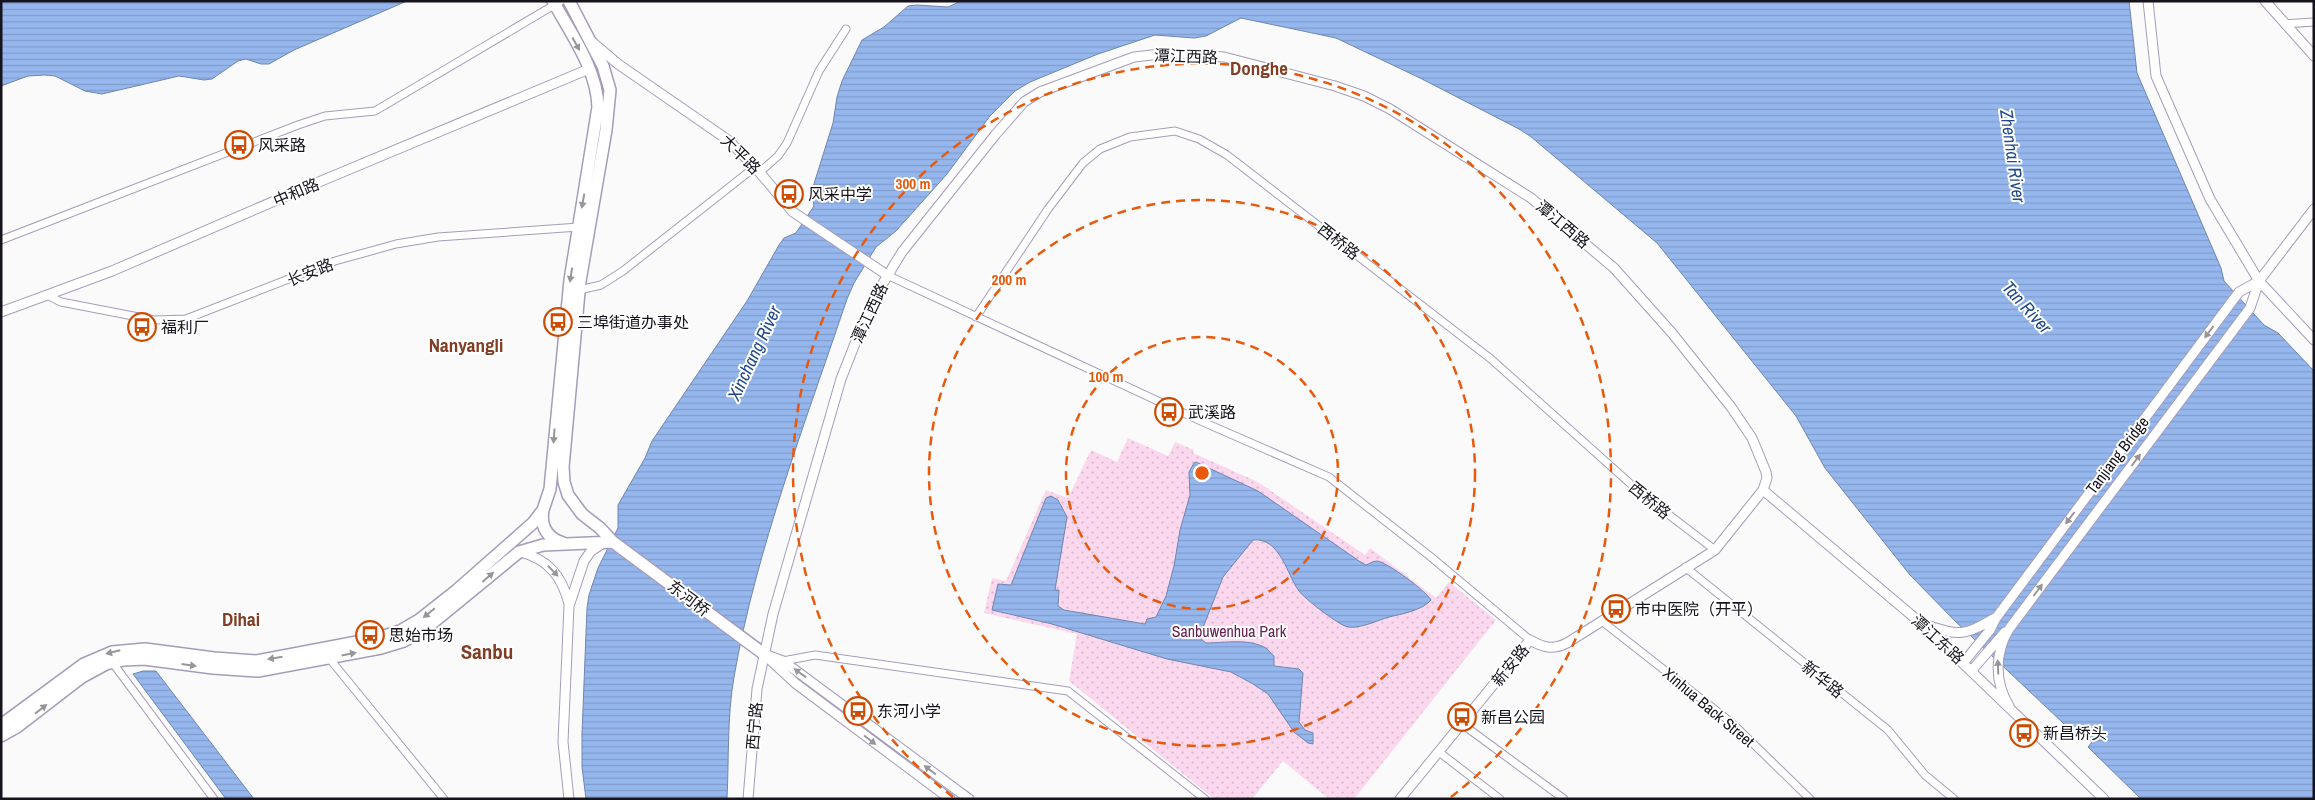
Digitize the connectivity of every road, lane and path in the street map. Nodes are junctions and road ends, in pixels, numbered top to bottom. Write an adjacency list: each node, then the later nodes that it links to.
1 (569, 1): 8 (main road, 东河桥)
2 (2148, 1): 16 (street)
3 (2265, 1): 6 (street)
4 (556, 2): 10 (main road, one-way to 10); 14 (street)
5 (2314, 22): 6 (street)
6 (2284, 24): 9 (street)
7 (846, 29): 11 (street)
8 (589, 39): 11 (street, 大平路); 17 (main road, 东河桥)
9 (2314, 56)
10 (589, 69): 13 (main road, one-way to 13); 18 (street, 中和路)
11 (757, 169): 15 (street, 大平路); 17 (street)
12 (2314, 209): 16 (street)
13 (579, 227): 18 (street, 长安路); 24 (main road, one-way to 24)
14 (1, 240)
15 (887, 275): 20 (street); 22 (street, 潭江西路); 37 (street, 潭江西路)
16 (2259, 281): 21 (street); 32 (street, Tanjiang Bridge, one-way to 32); 35 (street, Tanjiang Bridge, one-way to 16)
17 (579, 290): 26 (main road, 东河桥)
18 (47, 295): 19 (street, 中和路)
19 (1, 312)
20 (976, 317): 28 (street, 西桥路); 36 (street)
21 (2314, 340)
22 (1764, 466): 23 (street, 潭江西路); 25 (street)
23 (1763, 490): 25 (street, 潭江东路); 28 (street, 新安路)
24 (543, 510): 27 (main road); 45 (main road, one-way to 45)
25 (1788, 510): 34 (street, 潭江东路)
26 (610, 542): 27 (main road); 31 (street); 37 (main road, 东河桥)
27 (565, 543): 29 (main road)
28 (1715, 550): 30 (street, 新安路)
29 (519, 552): 31 (street, one-way to 31); 38 (main road, one-way to 29)
30 (1685, 567): 33 (street, 新安路); 59 (street, 新华路)
31 (569, 606): 48 (street)
32 (1996, 618): 34 (street); 41 (street, Tanjiang Bridge)
33 (1603, 622): 36 (street, 新安路); 58 (street, Xinhua Back Street)
34 (1922, 624): 41 (street, 潭江东路)
35 (2009, 629): 42 (street); 43 (street, one-way to 35)
36 (1530, 640): 44 (street, 新安路)
37 (764, 654): 39 (street); 51 (street, 西宁路); 52 (street, one-way to 52)
38 (329, 658): 40 (main road, one-way to 38); 50 (street)
39 (783, 661): 53 (street, one-way to 39); 54 (street)
40 (112, 662): 46 (main road, one-way to 40); 49 (street)
41 (1964, 662): 42 (street, 潭江东路)
42 (1972, 670): 43 (street, 潭江东路)
43 (2009, 706): 60 (street, 潭江东路)
44 (1462, 724): 47 (street, 新安路); 57 (street)
45 (1, 725)
46 (1, 736)
47 (1439, 752): 55 (street, 新安路); 56 (street)
48 (568, 798)
49 (214, 799)
50 (444, 799)
51 (748, 799)
52 (950, 799)
53 (969, 799)
54 (1205, 799)
55 (1400, 799)
56 (1500, 799)
57 (1564, 799)
58 (1810, 799)
59 (1954, 799)
60 (2104, 799)

